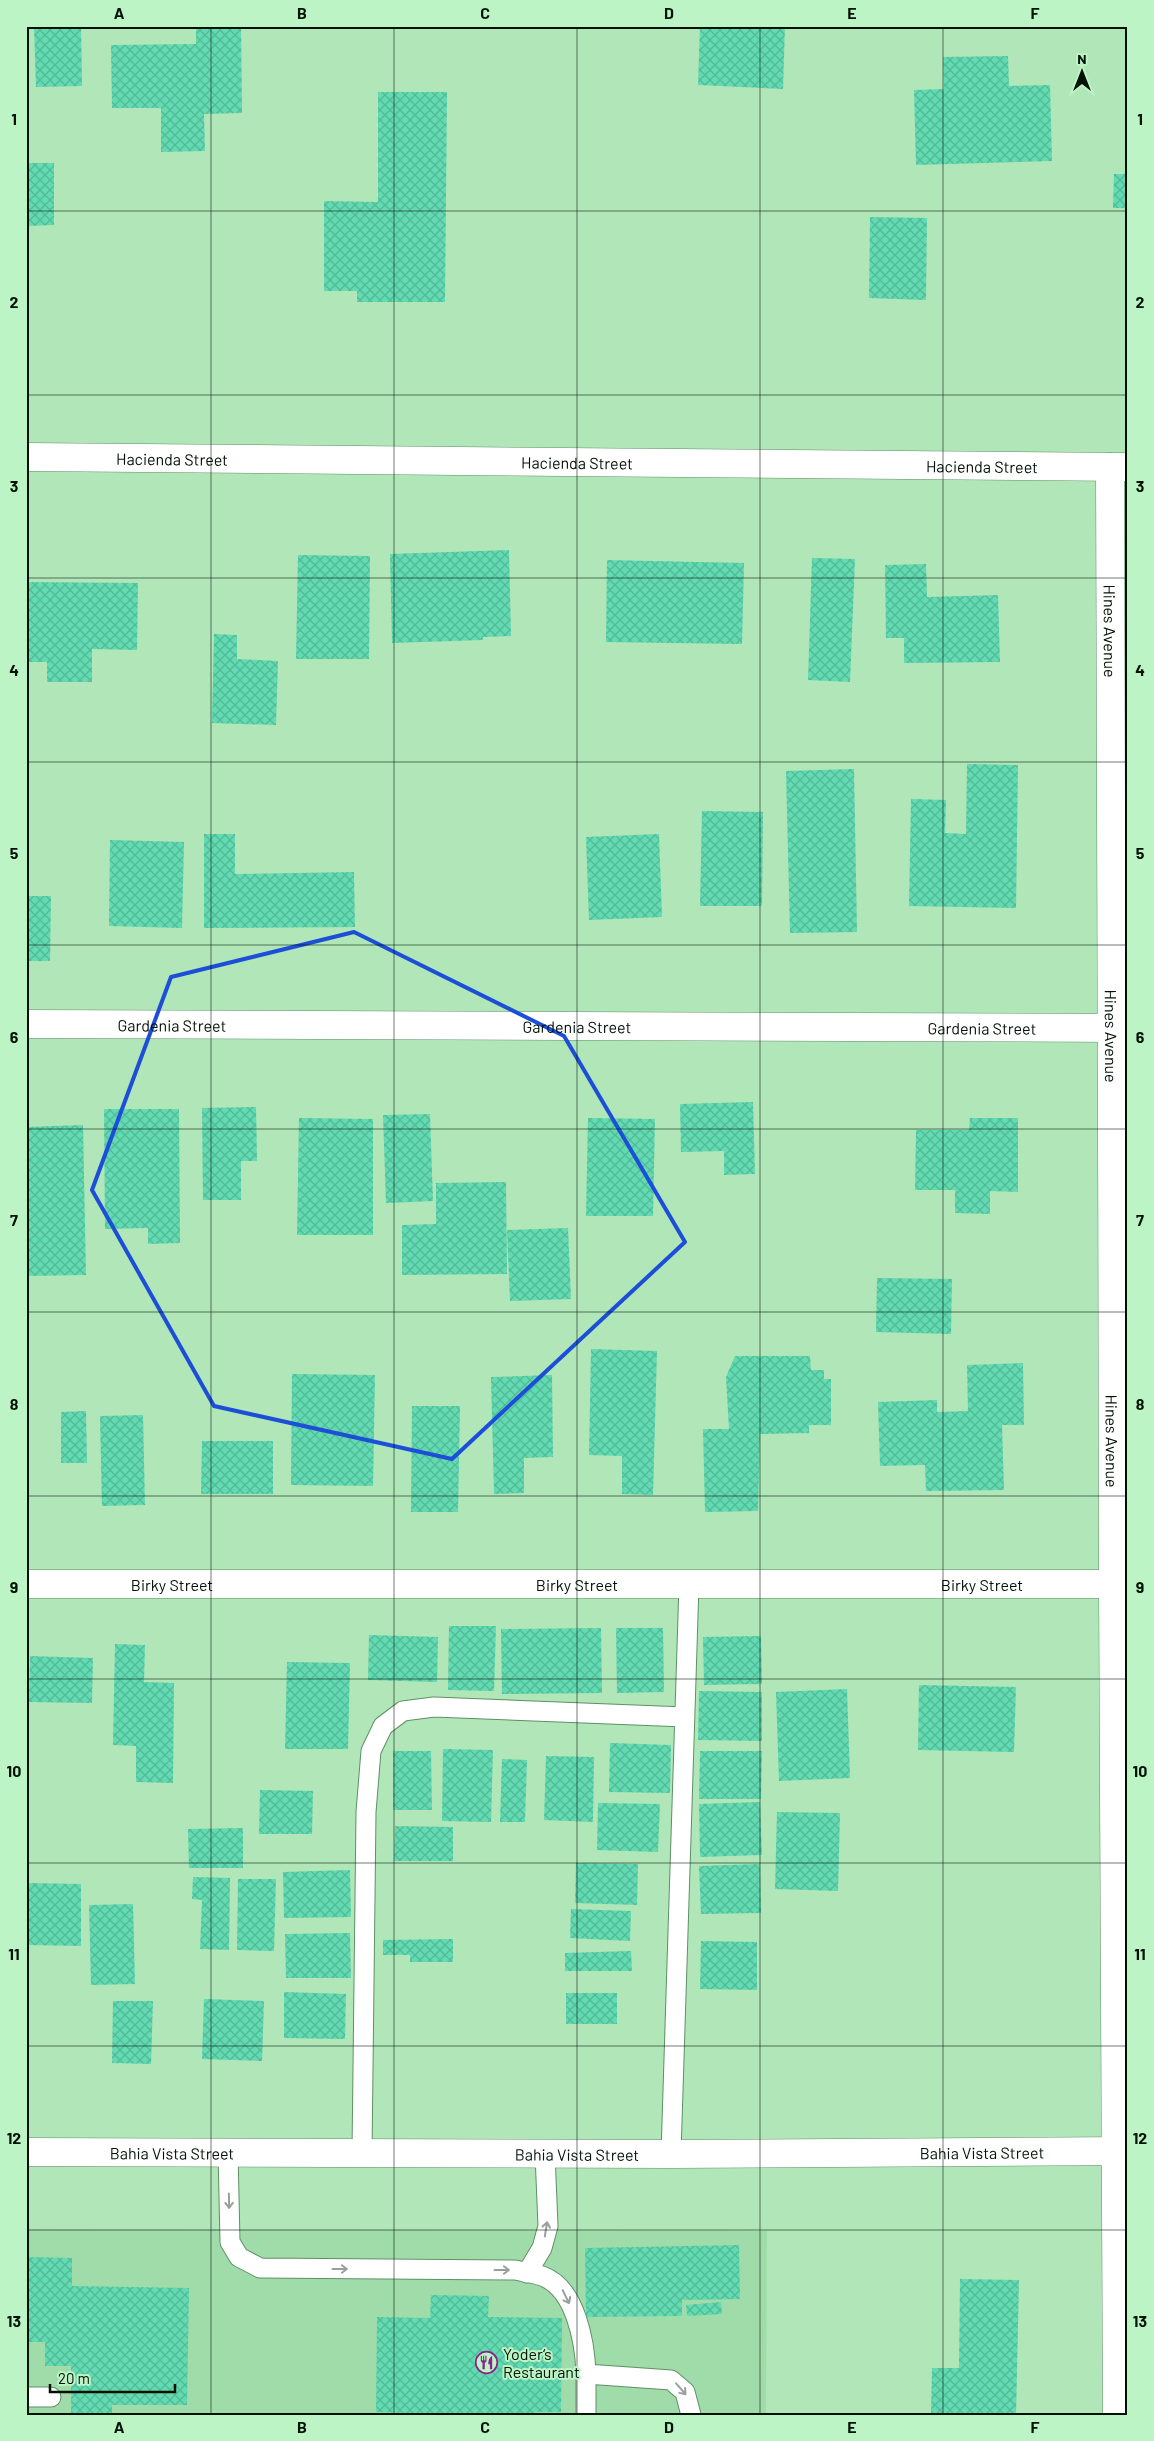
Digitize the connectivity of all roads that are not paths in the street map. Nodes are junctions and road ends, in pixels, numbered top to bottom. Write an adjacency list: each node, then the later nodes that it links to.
1 (26, 457): 2 (street, Hacienda Street)
2 (1119, 467): 4 (street, Hines Avenue)
3 (26, 1024): 4 (street, Gardenia Street)
4 (1120, 1028): 7 (street, Hines Avenue)
5 (26, 1584): 6 (street, Birky Street)
6 (690, 1584): 7 (street, Birky Street); 8 (lane)
7 (1120, 1584): 11 (street, Hines Avenue)
8 (685, 1717): 12 (lane); 14 (lane)
9 (26, 2152): 10 (street, Bahia Vista Street)
10 (228, 2152): 12 (street, Bahia Vista Street); 15 (lane, one-way to 15)
11 (1123, 2152): 14 (street, Bahia Vista Street); 21 (street, Hines Avenue)
12 (362, 2153): 13 (street, Bahia Vista Street)
13 (545, 2154): 14 (street, Bahia Vista Street); 15 (lane, one-way to 13)
14 (671, 2154)
15 (527, 2272): 16 (lane, one-way to 16)
16 (586, 2374): 19 (lane); 20 (lane, one-way to 20)
17 (26, 2397): 18 (lane)
18 (51, 2397)
19 (586, 2415)
20 (691, 2415)
21 (1117, 2415)

